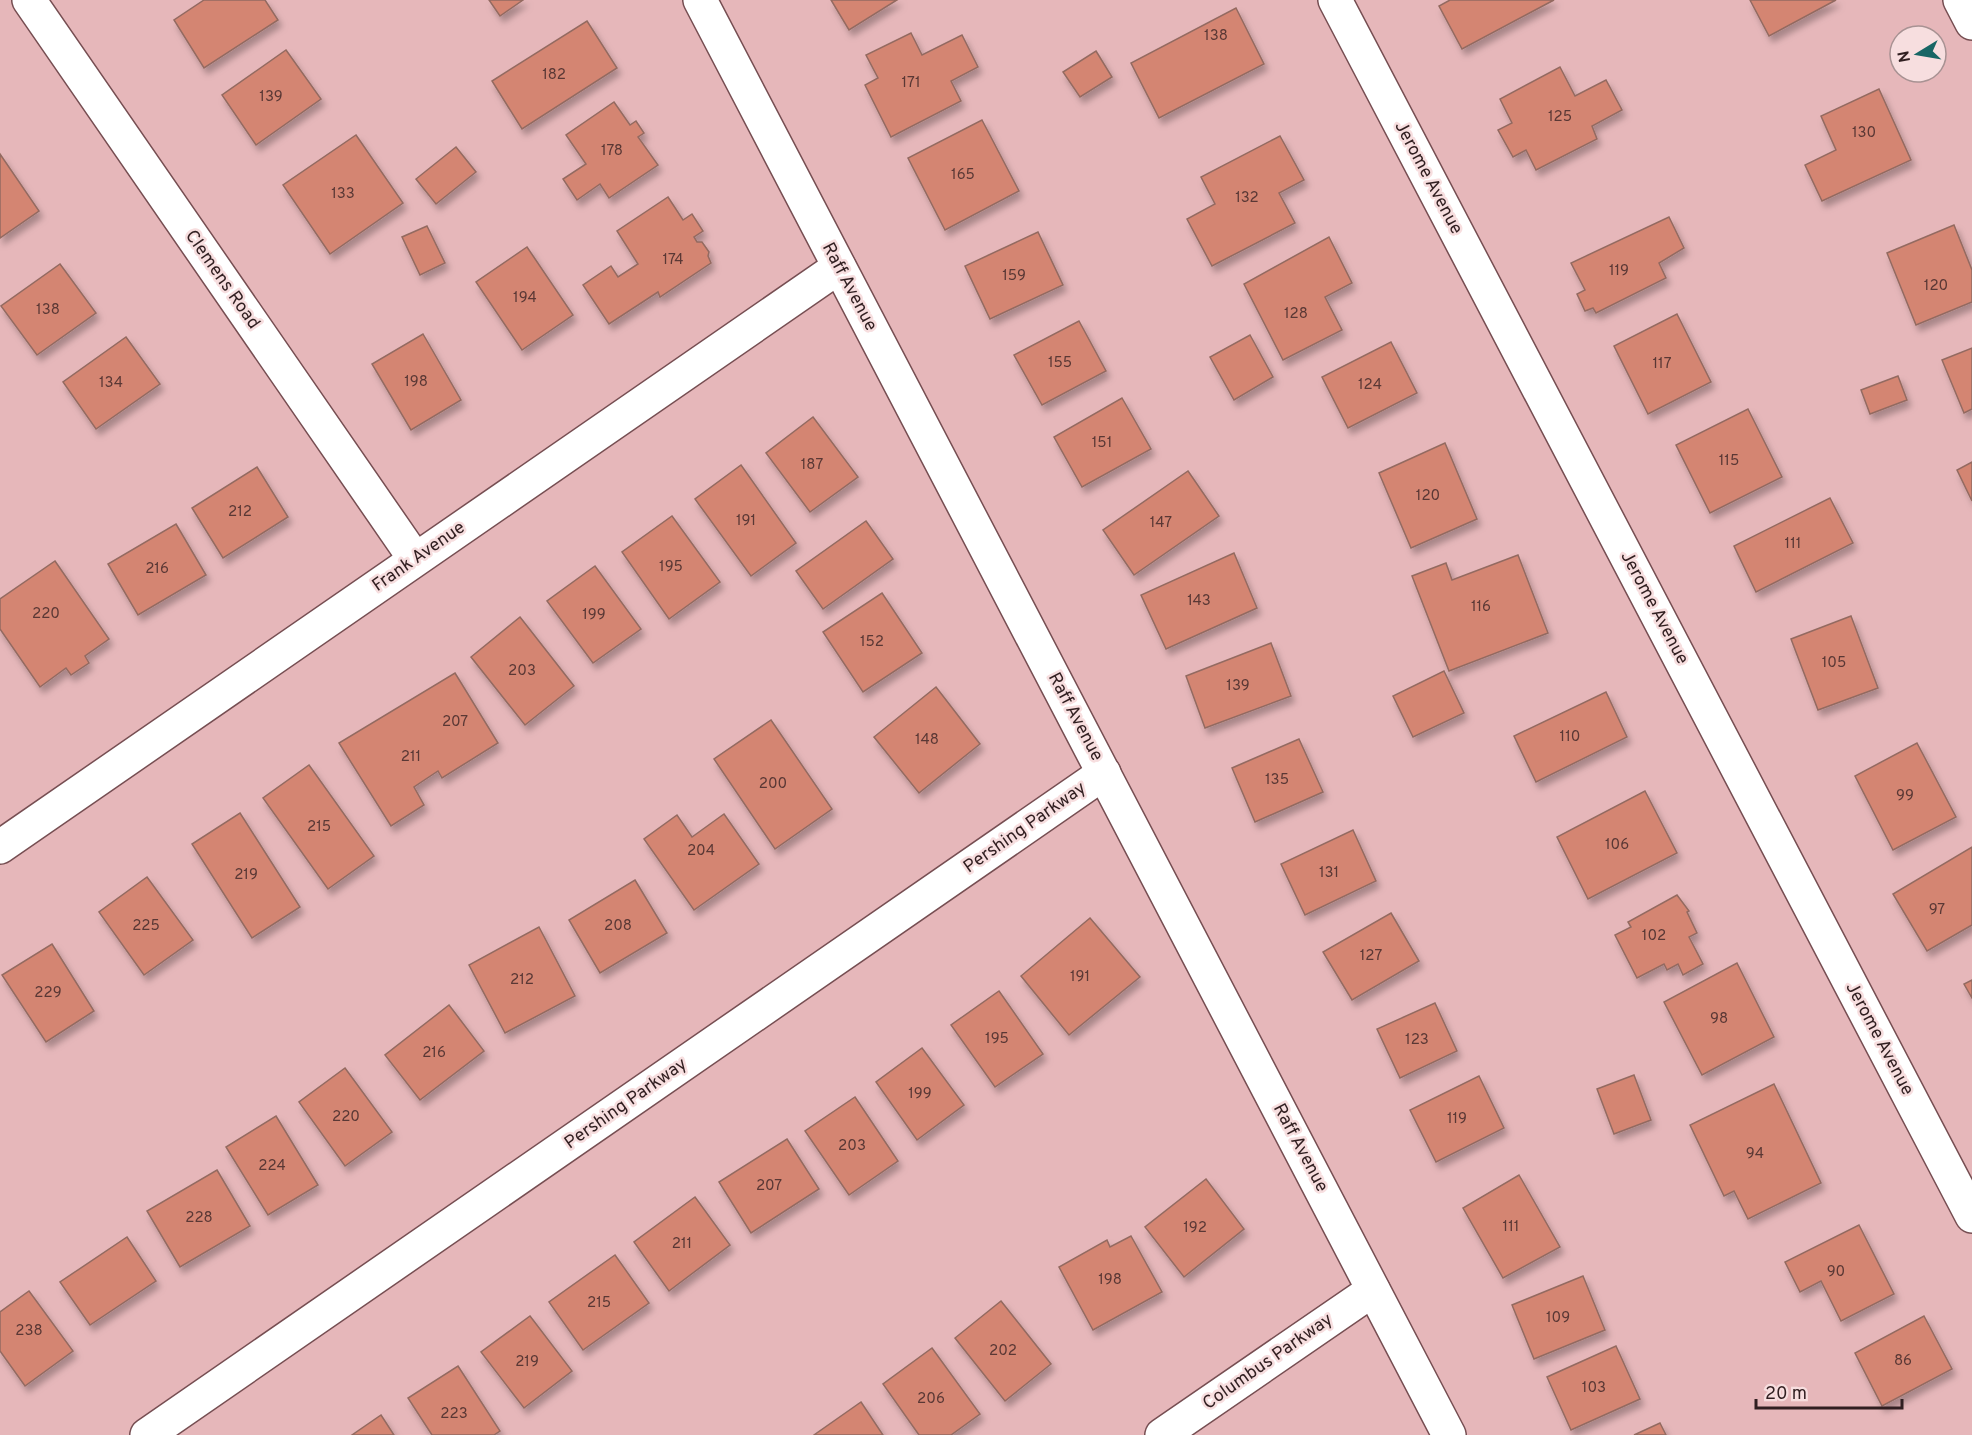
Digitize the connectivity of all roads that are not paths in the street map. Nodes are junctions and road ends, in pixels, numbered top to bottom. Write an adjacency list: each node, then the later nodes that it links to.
1 (29, 0): 7 (street, Clemens Road)
2 (700, 0): 6 (street, Raff Avenue)
3 (1335, 0): 10 (street, Jerome Avenue)
4 (1960, 0): 5 (street)
5 (1972, 23)
6 (839, 267): 7 (street, Frank Avenue); 8 (street, Raff Avenue)
7 (415, 560): 9 (street, Frank Avenue)
8 (1104, 773): 11 (street, Raff Avenue); 12 (street, Pershing Parkway)
9 (0, 847)
10 (1972, 1216)
11 (1373, 1290): 13 (street, Columbus Parkway); 14 (street, Raff Avenue)
12 (147, 1435)
13 (1162, 1435)
14 (1449, 1435)

